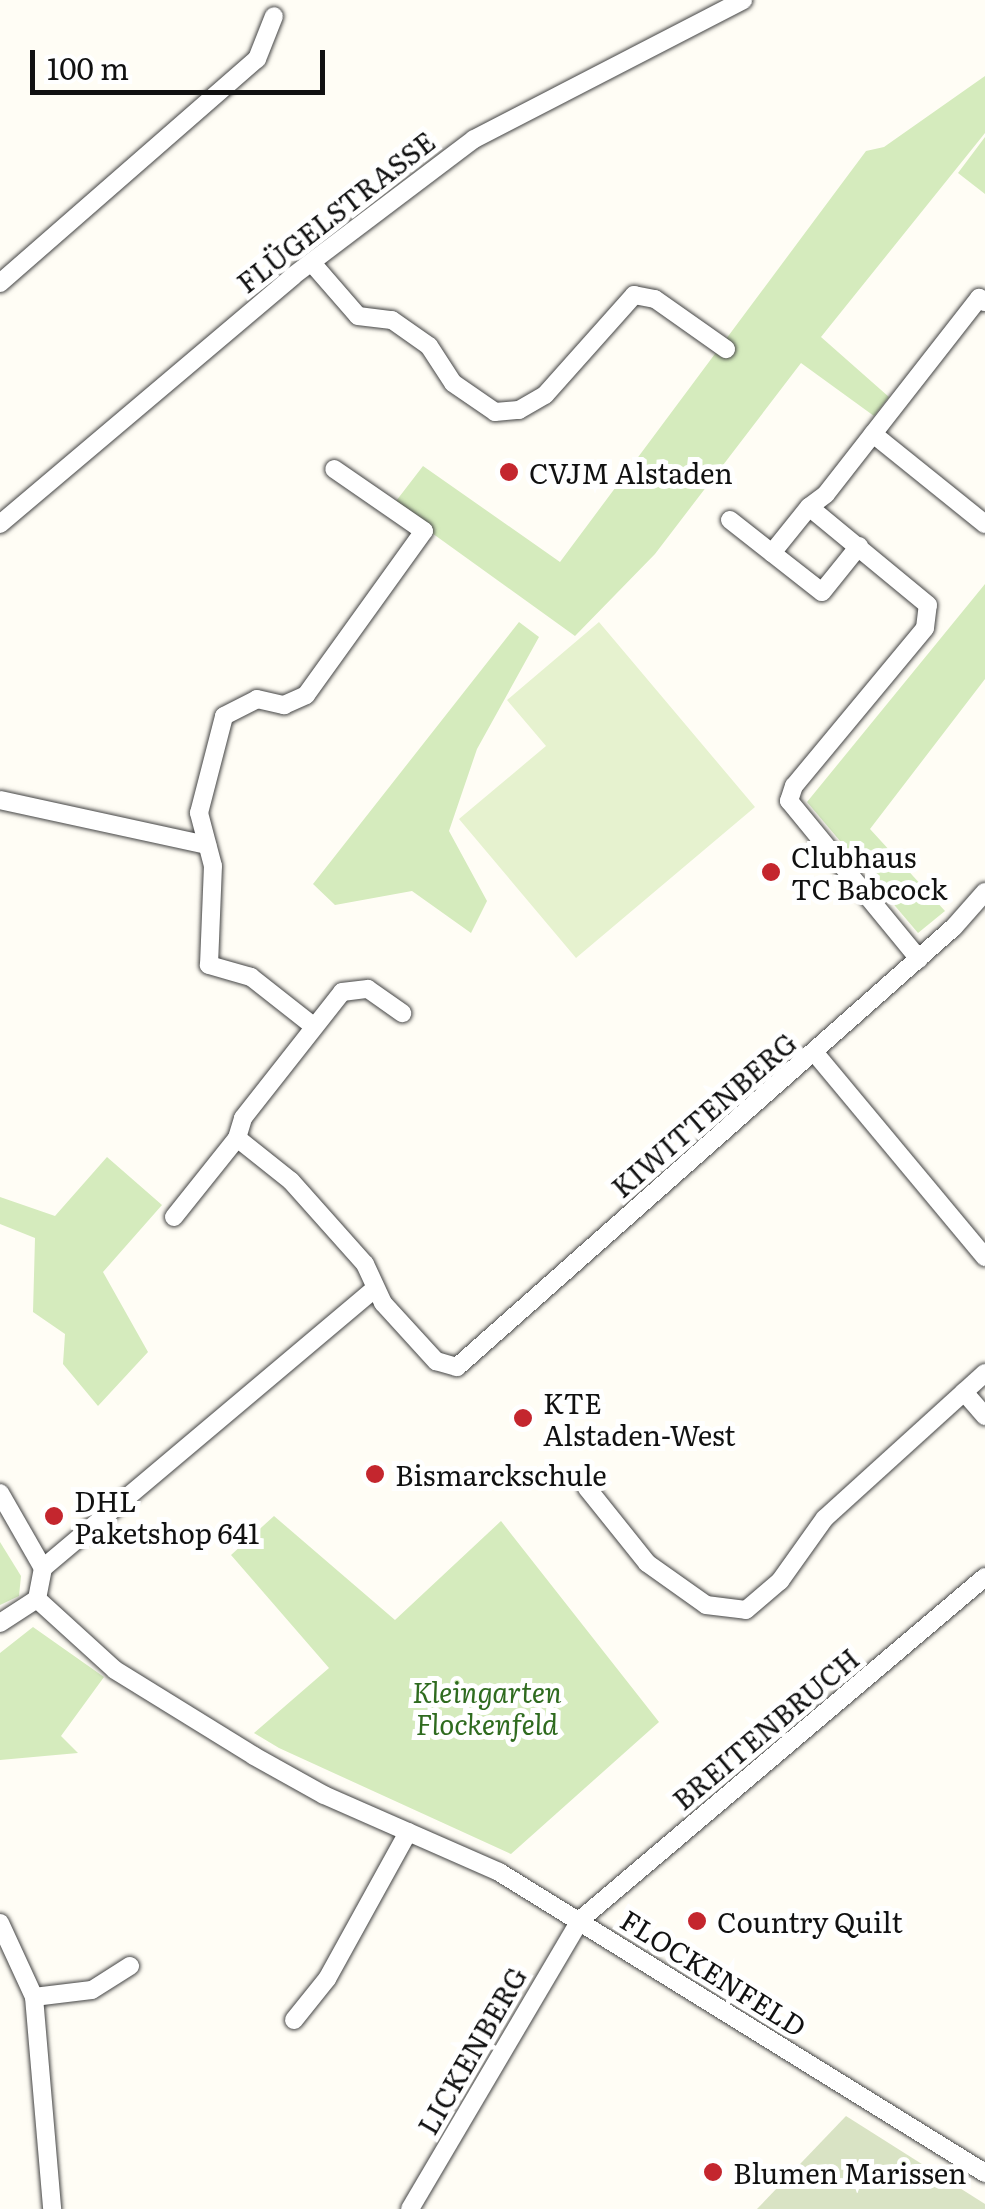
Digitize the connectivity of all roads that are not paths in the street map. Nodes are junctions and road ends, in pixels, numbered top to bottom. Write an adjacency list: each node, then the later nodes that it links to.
1 (743, 0): 3 (street, FLÜGELSTRASSE)
2 (274, 16): 4 (street)
3 (312, 263): 6 (street); 11 (street, FLÜGELSTRASSE)
4 (0, 284)
5 (983, 297): 7 (street)
6 (726, 350)
7 (873, 434): 9 (street); 12 (street)
8 (334, 469): 16 (street)
9 (809, 507): 13 (street); 14 (street)
10 (730, 520): 14 (street)
11 (0, 524)
12 (985, 524)
13 (859, 546): 14 (street); 18 (street)
14 (772, 554)
15 (0, 800): 16 (street)
16 (207, 845): 20 (street)
17 (985, 892): 18 (street, KIWITTENBERG)
18 (919, 958): 21 (street, KIWITTENBERG)
19 (402, 1013): 20 (street)
20 (312, 1025): 22 (street)
21 (814, 1052): 24 (street); 25 (street, KIWITTENBERG)
22 (237, 1138): 23 (street); 25 (street)
23 (174, 1216)
24 (985, 1257)
25 (374, 1289): 31 (street)
26 (985, 1373): 27 (street)
27 (964, 1392): 28 (street); 29 (street)
28 (985, 1416)
29 (587, 1488)
30 (0, 1492): 31 (street)
31 (43, 1568): 33 (street)
32 (985, 1578): 36 (street, BREITENBRUCH)
33 (37, 1599): 34 (street); 35 (street, FLOCKENFELD)
34 (0, 1623)
35 (408, 1832): 36 (street, FLOCKENFELD); 40 (street)
36 (580, 1920): 41 (street, FLOCKENFELD); 43 (street, LICKENBERG)
37 (0, 1923): 39 (street)
38 (130, 1966): 39 (street)
39 (34, 1998): 42 (street)
40 (294, 2020)
41 (985, 2172)
42 (52, 2209)
43 (410, 2209)

